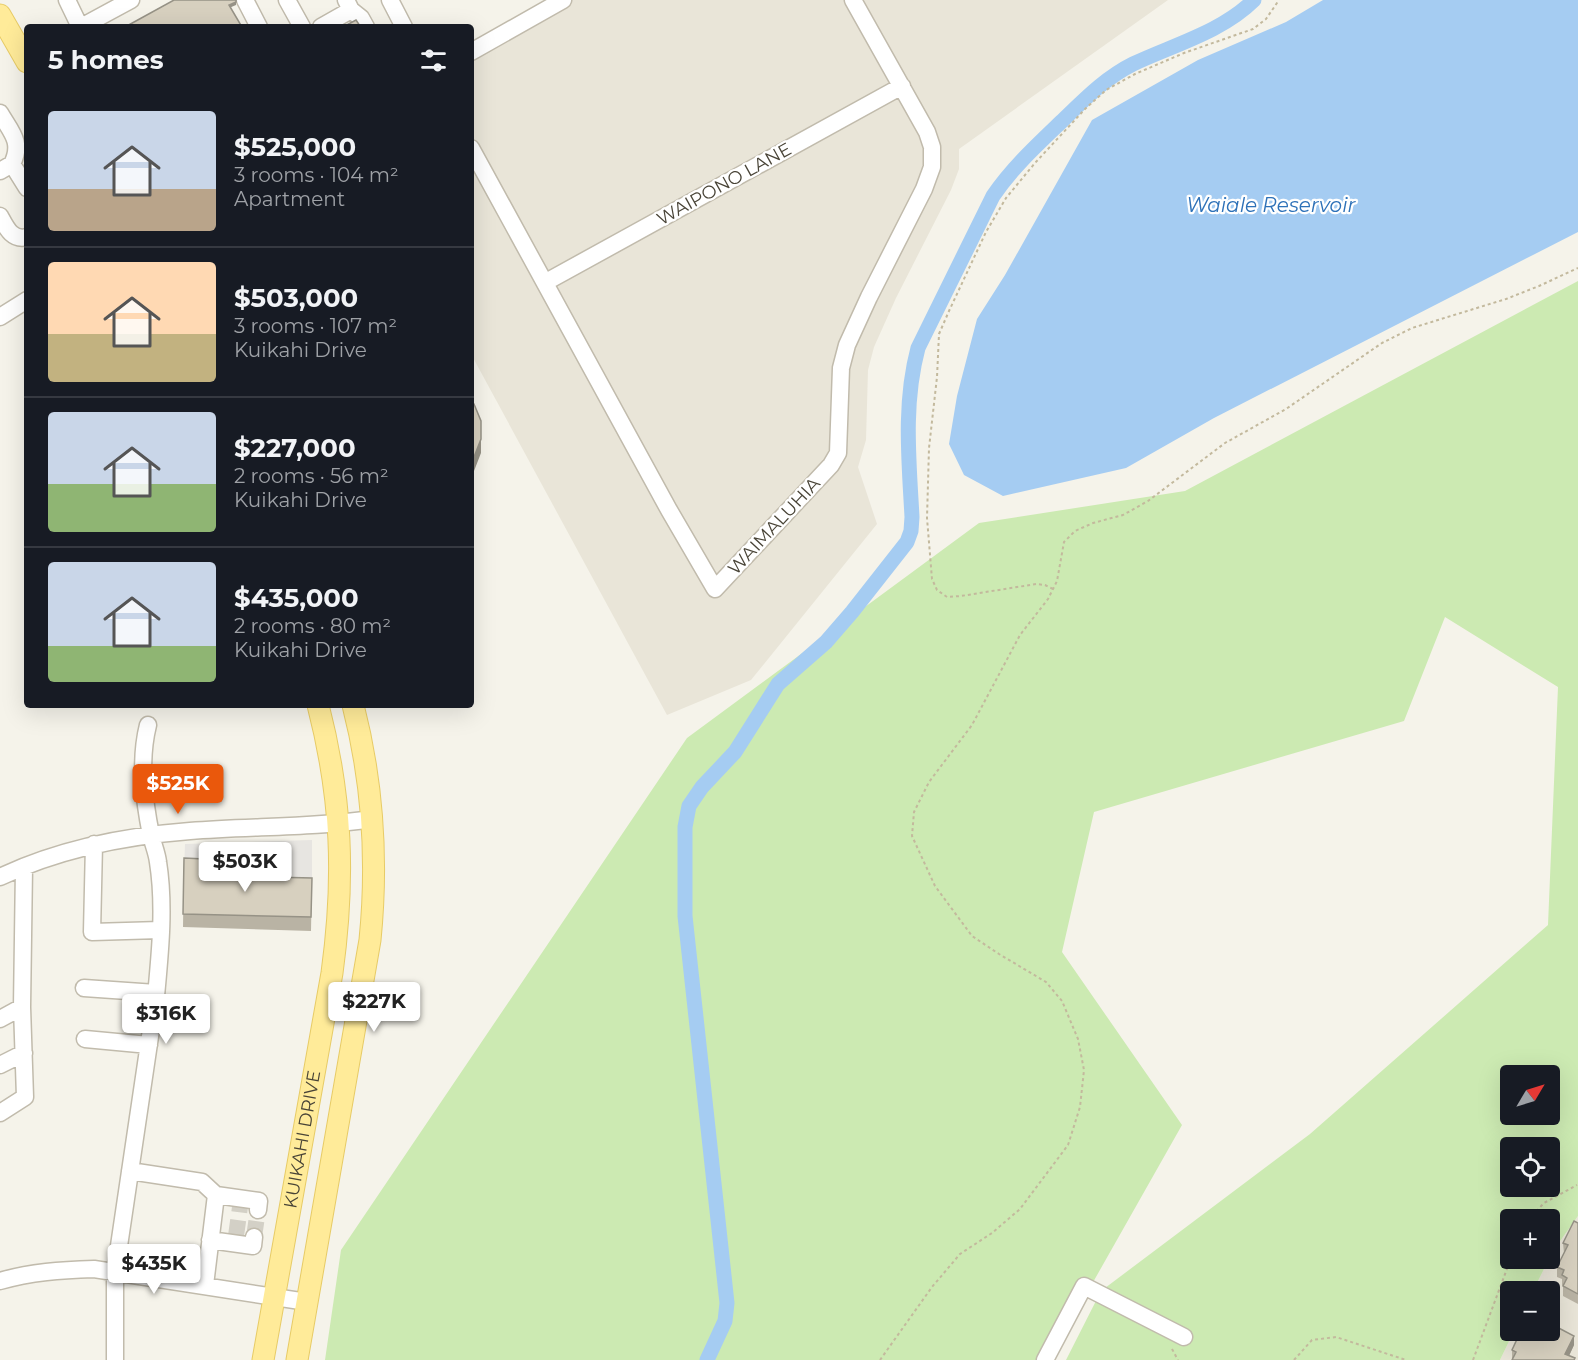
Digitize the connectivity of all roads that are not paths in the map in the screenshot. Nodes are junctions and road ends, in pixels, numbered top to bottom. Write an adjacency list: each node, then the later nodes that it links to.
1 (131, 0): 11 (street)
2 (245, 0): 12 (street)
3 (287, 0): 13 (street)
4 (390, 0): 16 (street)
5 (563, 0): 17 (street)
6 (853, 0): 19 (street, WAIMALUHIA)
7 (74, 2): 10 (street)
8 (348, 5): 14 (street); 15 (street)
9 (0, 15): 18 (main road)
10 (80, 24)
11 (87, 24)
12 (257, 24)
13 (300, 24)
14 (325, 24)
15 (364, 24)
16 (402, 24)
17 (474, 50)
18 (24, 57)
19 (902, 86): 26 (street, WAIPONO LANE); 26 (street, WAIMALUHIA)
20 (0, 113): 22 (street)
21 (474, 153): 26 (street, WAIMALUHIA)
22 (6, 168): 23 (street)
23 (24, 185)
24 (0, 216): 25 (street)
25 (24, 238)
26 (546, 282)
27 (24, 302): 28 (street)
28 (0, 317)
29 (319, 708): 33 (main road, KUIKAHI DRIVE)
30 (354, 708): 32 (main road, KUIKAHI DRIVE)
31 (148, 725): 34 (street)
32 (372, 819): 33 (street); 57 (main road, KUIKAHI DRIVE)
33 (338, 824): 34 (street); 56 (main road, KUIKAHI DRIVE)
34 (151, 836): 35 (street); 38 (street)
35 (94, 844): 36 (street); 38 (street)
36 (24, 867): 37 (street); 41 (street)
37 (0, 876)
38 (160, 930): 40 (street)
39 (84, 988): 40 (street)
40 (156, 993): 44 (street)
41 (22, 1007): 42 (street); 45 (street)
42 (0, 1019)
43 (85, 1039): 44 (street)
44 (148, 1045): 48 (street)
45 (24, 1053): 46 (street); 47 (street)
46 (0, 1065)
47 (0, 1113)
48 (130, 1171): 49 (street); 53 (street)
49 (216, 1195): 50 (street); 52 (street)
50 (258, 1210)
51 (254, 1237): 52 (street)
52 (210, 1240): 55 (street)
53 (115, 1273): 54 (street); 55 (street); 59 (street)
54 (0, 1281)
55 (205, 1285): 56 (street)
56 (274, 1296): 57 (street); 60 (main road, KUIKAHI DRIVE)
57 (307, 1302): 61 (main road, KUIKAHI DRIVE)
58 (1184, 1337): 62 (street)
59 (116, 1360)
60 (263, 1360)
61 (297, 1360)
62 (1045, 1360)

